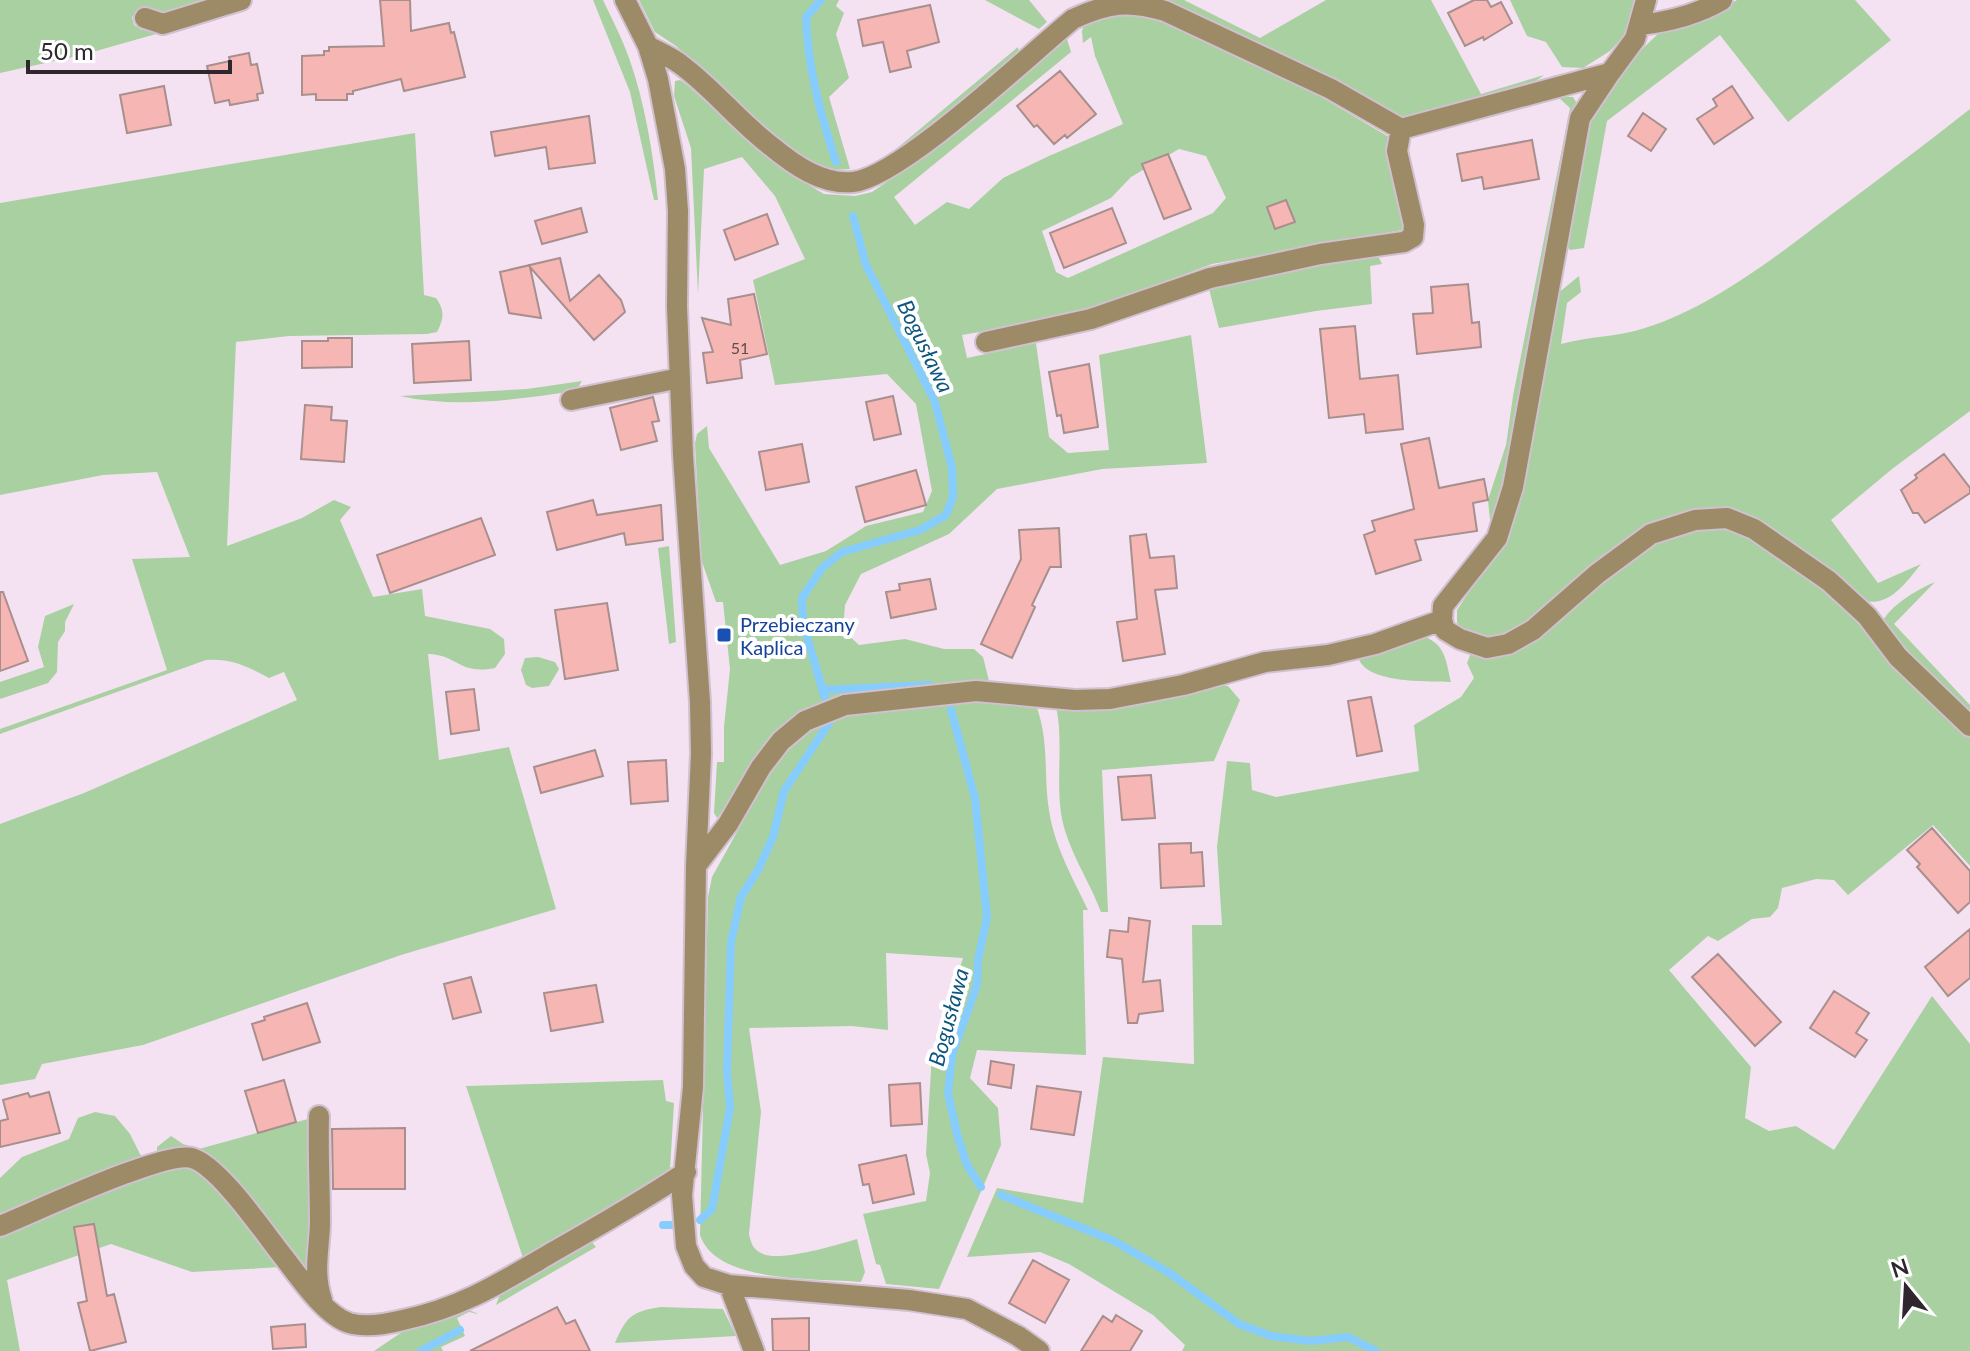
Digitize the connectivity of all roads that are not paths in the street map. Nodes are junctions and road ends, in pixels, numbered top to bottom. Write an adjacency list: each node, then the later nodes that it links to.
1 (241, 0): 5 (street)
2 (625, 0): 7 (street)
3 (1646, 0): 6 (street)
4 (1722, 0): 6 (street)
5 (145, 18)
6 (1639, 25): 8 (street)
7 (648, 46): 9 (street); 11 (street)
8 (1610, 73): 9 (street); 13 (street)
9 (1401, 129): 10 (street)
10 (986, 342)
11 (680, 378): 12 (street); 15 (street)
12 (571, 400)
13 (1442, 620): 14 (street); 15 (street)
14 (1970, 726)
15 (696, 866): 17 (street)
16 (319, 1116): 20 (street)
17 (686, 1172): 19 (street); 20 (street)
18 (0, 1226): 20 (street)
19 (729, 1285): 21 (street); 22 (street)
20 (323, 1304)
21 (754, 1351)
22 (1039, 1351)

